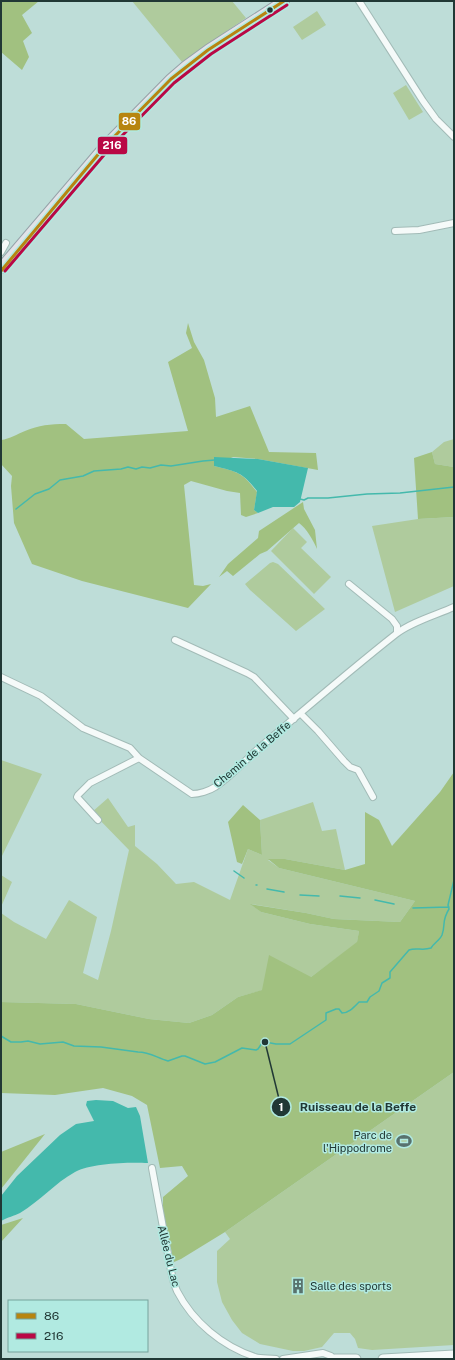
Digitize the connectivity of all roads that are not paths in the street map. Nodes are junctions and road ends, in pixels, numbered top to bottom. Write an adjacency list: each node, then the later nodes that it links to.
1 (284, 1): 8 (main road)
2 (359, 1): 3 (street)
3 (454, 137)
4 (454, 223): 5 (street)
5 (395, 231)
6 (6, 243): 7 (street)
7 (1, 252)
8 (1, 270)
9 (349, 584): 11 (street)
10 (454, 607): 11 (street, Chemin de la Beffe)
11 (397, 633): 14 (street, Chemin de la Beffe)
12 (175, 640): 15 (street)
13 (1, 677): 16 (street, Chemin de la Beffe)
14 (301, 714): 15 (street, Chemin de la Beffe); 17 (street)
15 (294, 719): 16 (street, Chemin de la Beffe)
16 (139, 758): 18 (street)
17 (373, 797)
18 (98, 820)
19 (152, 1168): 22 (street, Allée du Lac)
20 (454, 1355): 26 (street)
21 (308, 1357): 23 (street); 24 (street)
22 (276, 1359)
23 (283, 1359)
24 (335, 1359): 25 (street)
25 (356, 1359)
26 (383, 1359)

